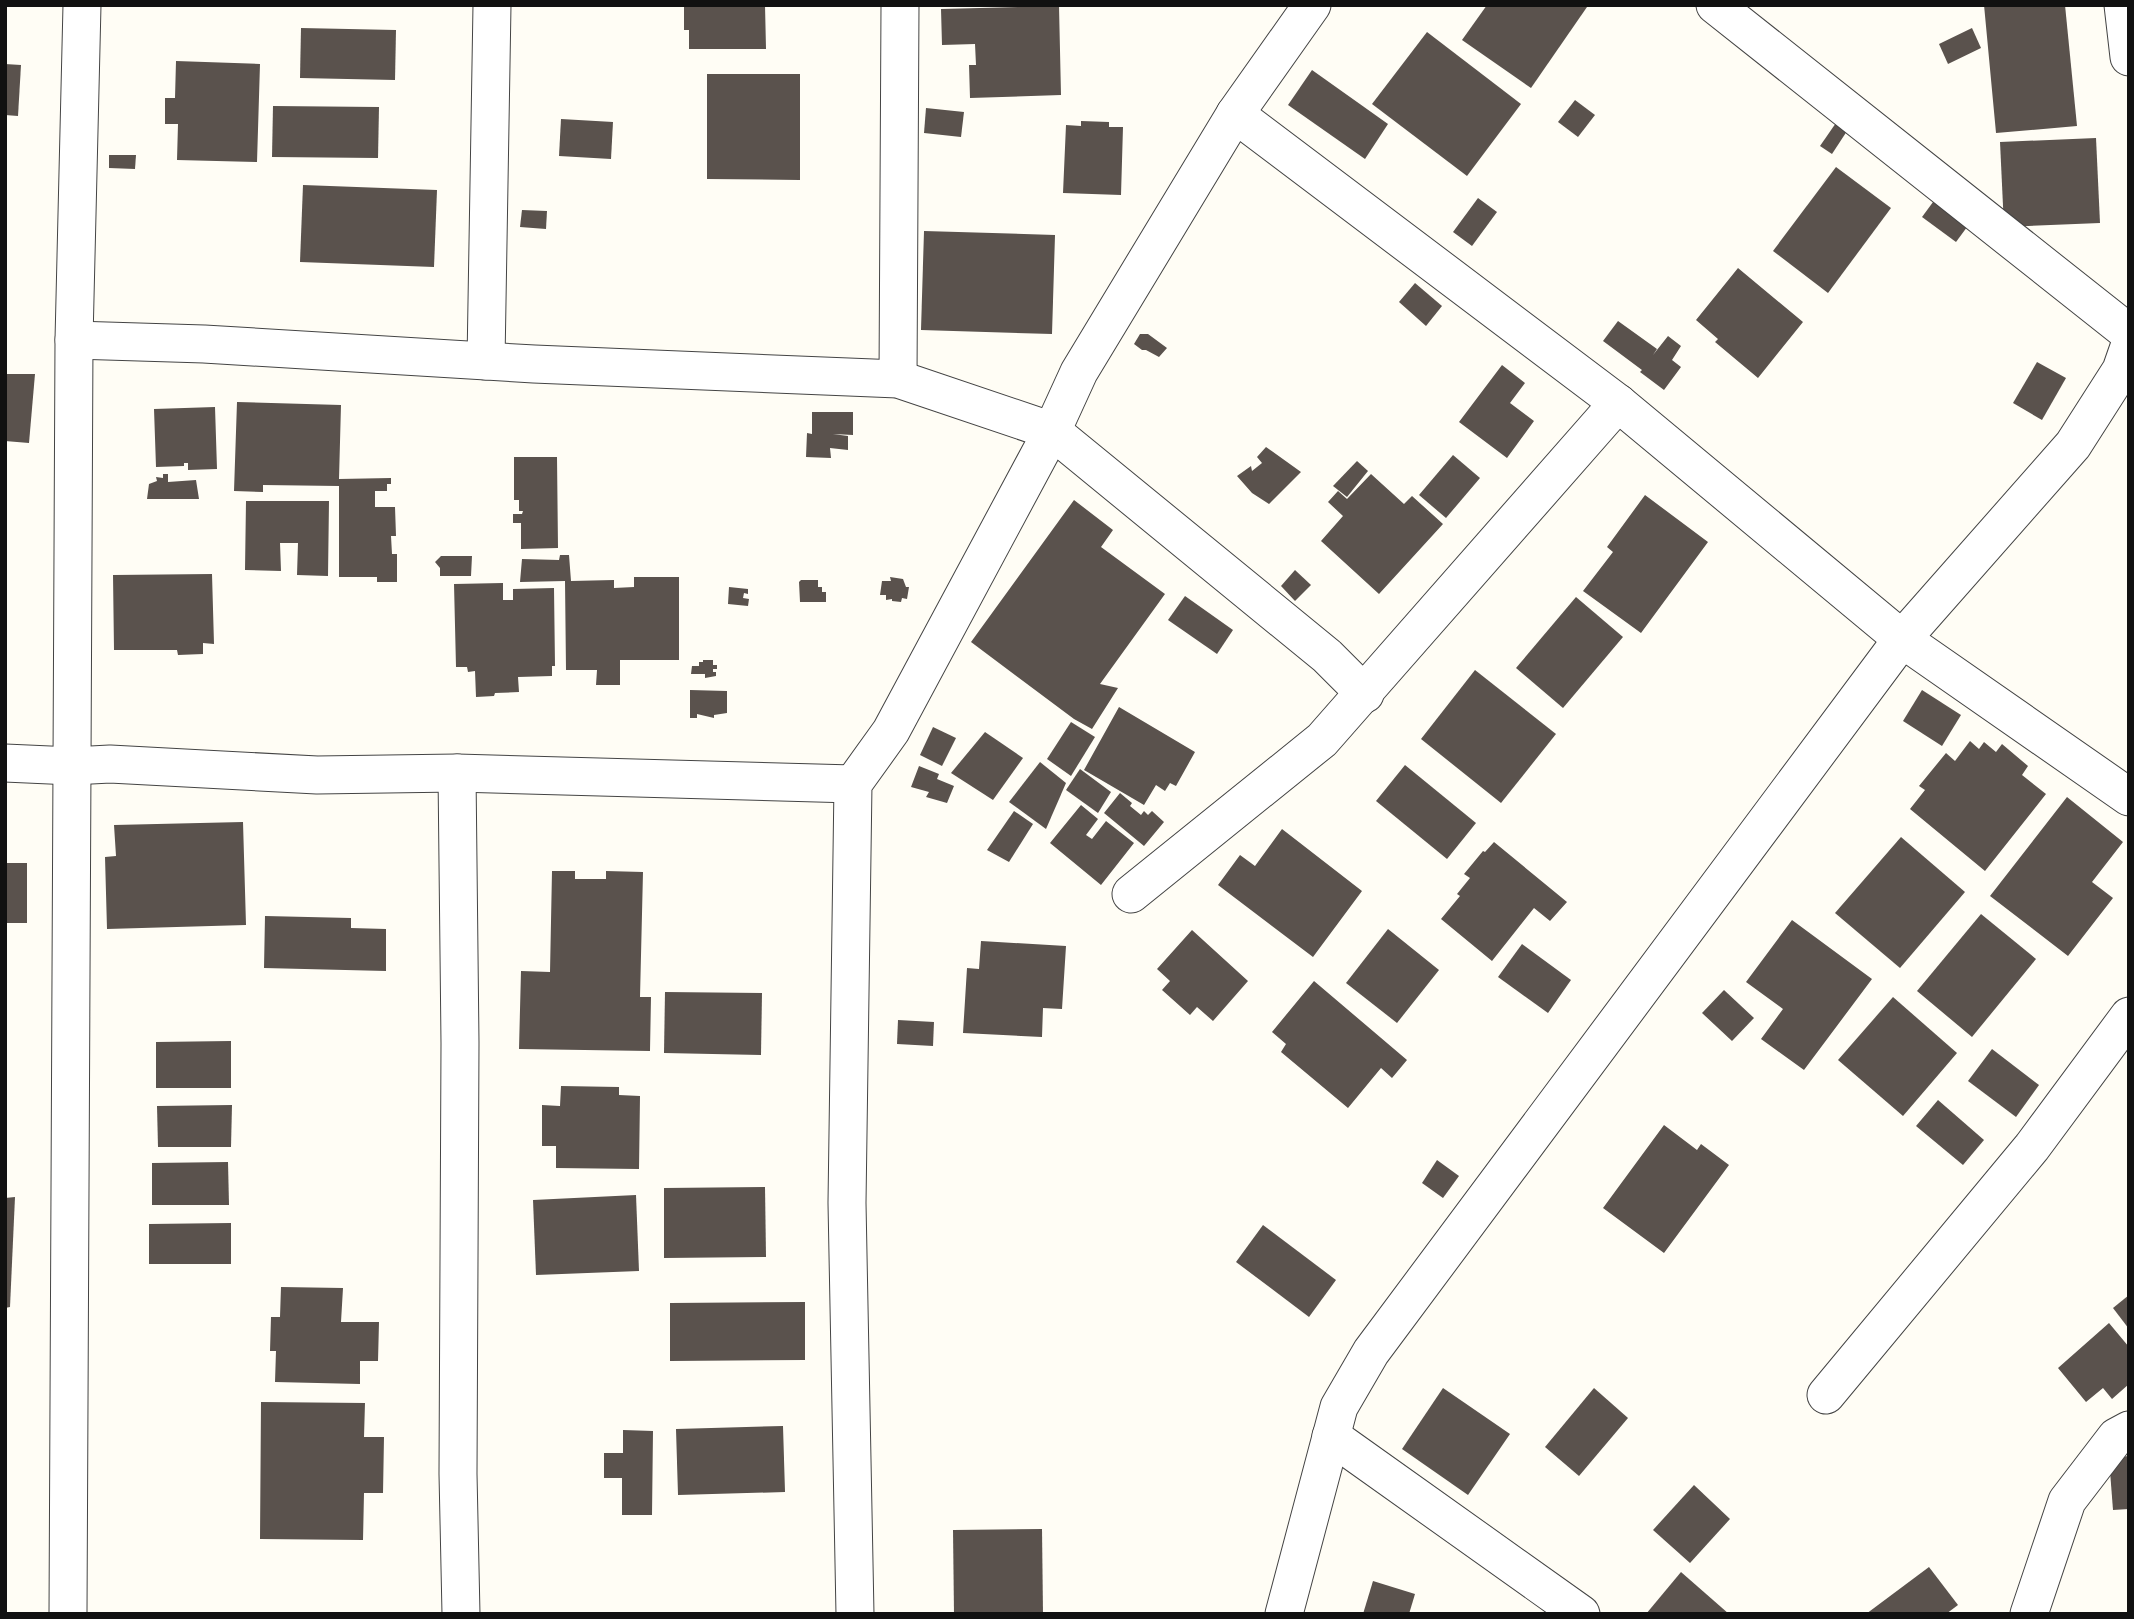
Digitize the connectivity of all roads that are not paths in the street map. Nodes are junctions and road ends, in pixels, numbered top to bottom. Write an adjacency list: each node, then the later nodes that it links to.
1 (82, 5): 10 (street)
2 (492, 5): 11 (street)
3 (900, 5): 12 (street)
4 (1312, 5): 8 (street)
5 (1715, 5): 9 (street)
6 (2123, 5): 7 (street)
7 (2129, 57)
8 (1235, 114): 13 (street); 14 (street)
9 (2127, 328): 15 (street)
10 (74, 340): 11 (street); 18 (street)
11 (486, 361): 12 (street)
12 (898, 379): 14 (street)
13 (1618, 403): 15 (street); 16 (street)
14 (1052, 431): 16 (street); 20 (street)
15 (1902, 639): 21 (street); 26 (street)
16 (1365, 694): 22 (street)
17 (5, 763): 18 (street)
18 (72, 766): 19 (street); 27 (street)
19 (457, 773): 20 (street); 28 (street)
20 (853, 784): 29 (street)
21 (2129, 797)
22 (1131, 894)
23 (2129, 1016): 24 (street)
24 (1826, 1395)
25 (2129, 1430): 32 (street)
26 (1331, 1436): 30 (street); 31 (street)
27 (68, 1614)
28 (461, 1614)
29 (855, 1614)
30 (1283, 1614)
31 (1581, 1614)
32 (2029, 1614)

